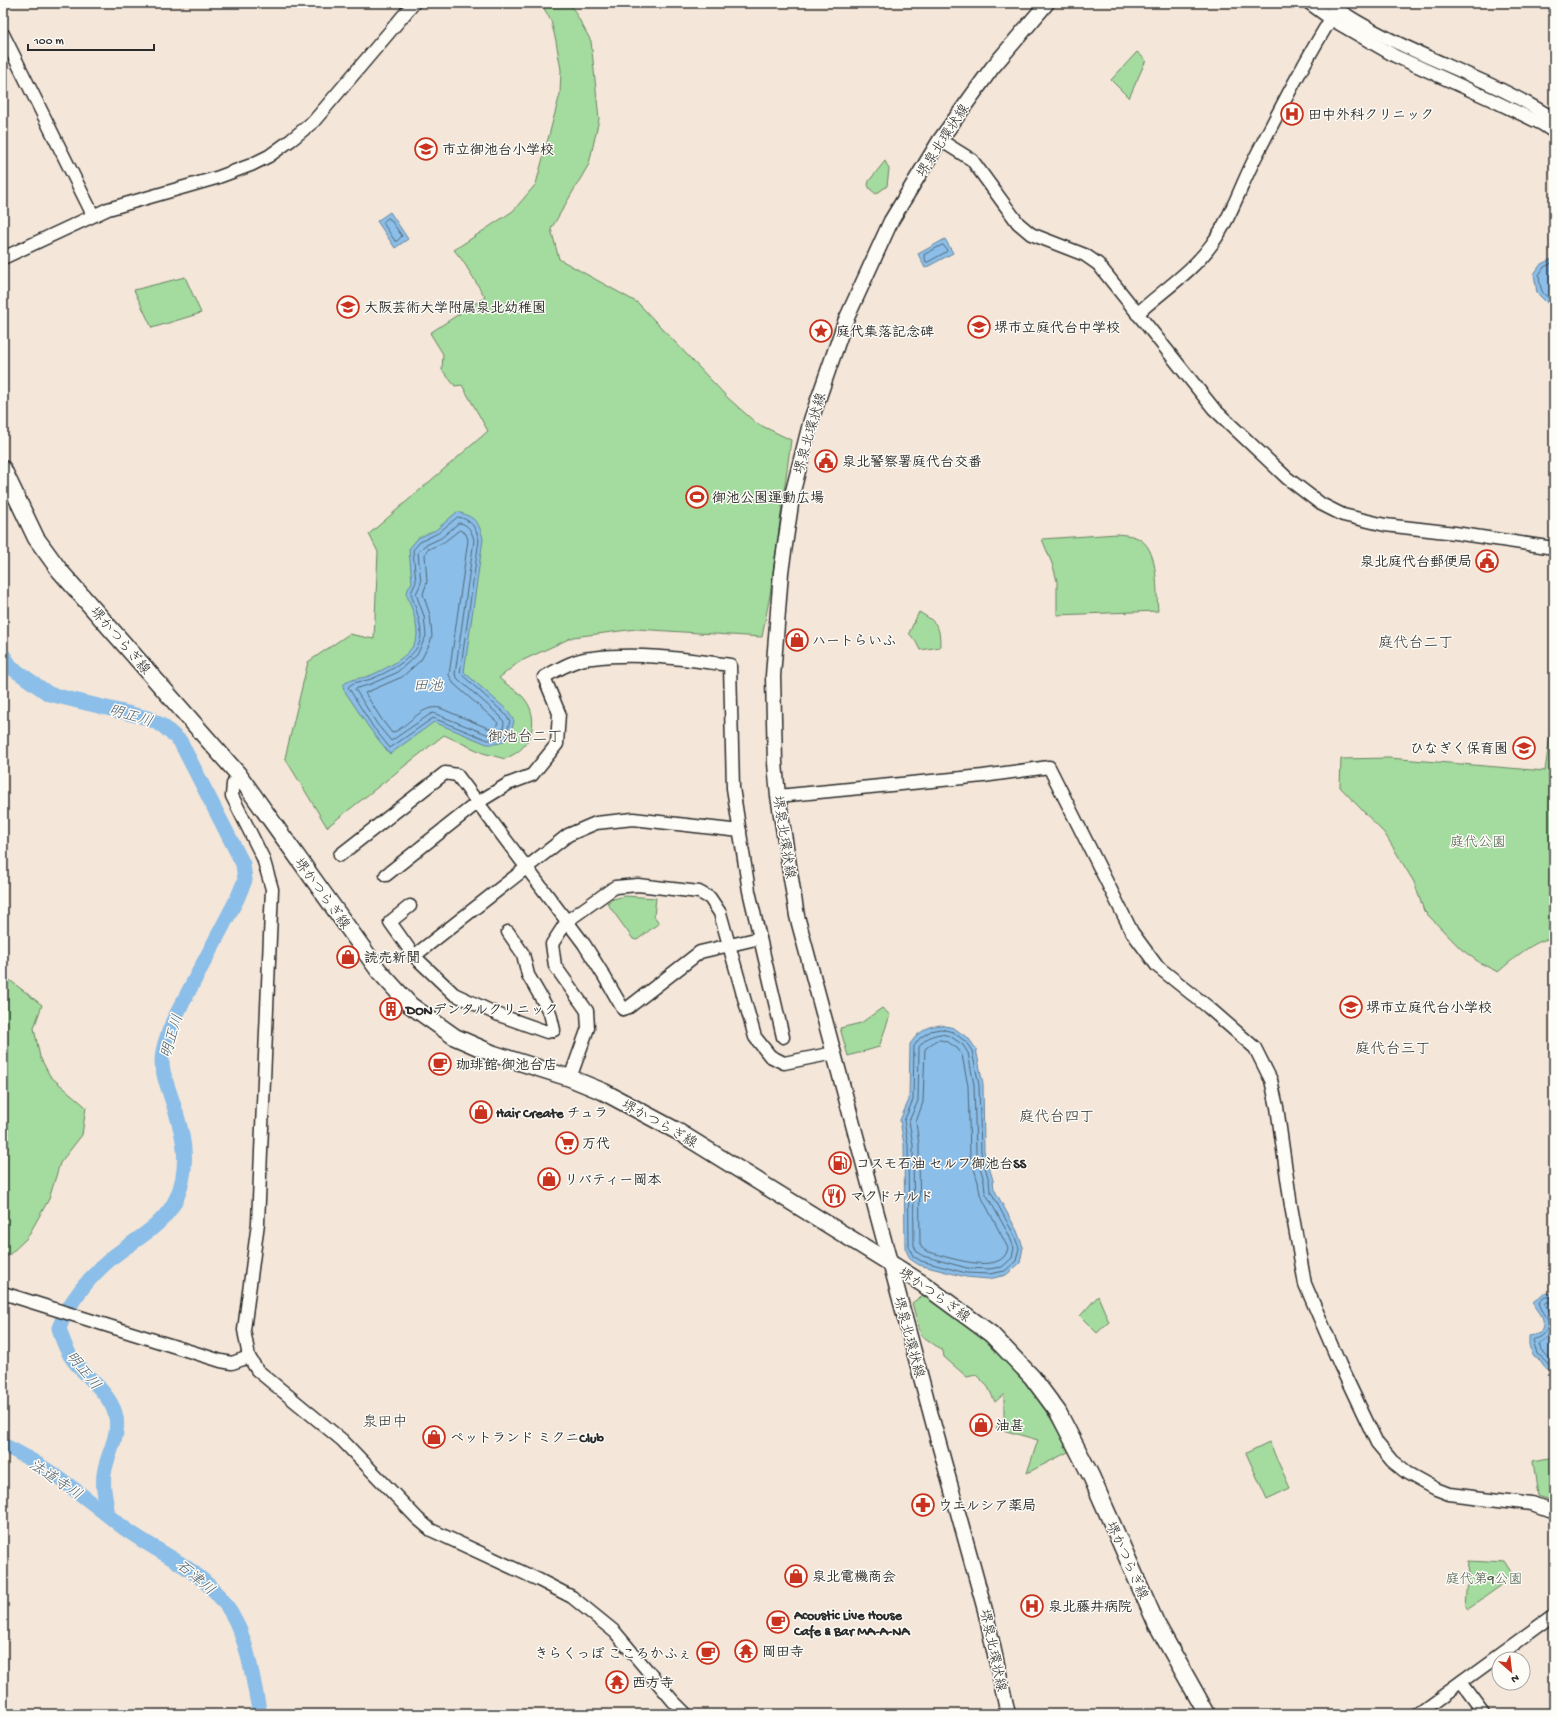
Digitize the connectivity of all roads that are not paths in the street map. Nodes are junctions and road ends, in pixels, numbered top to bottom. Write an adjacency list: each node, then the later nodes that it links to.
1 (414, 3): 9 (street)
2 (1047, 3): 8 (main road, 堺泉北環状線)
3 (1309, 3): 4 (street)
4 (1332, 10): 6 (street); 7 (street); 11 (street)
5 (3, 34): 9 (street)
6 (1554, 119)
7 (1554, 132)
8 (940, 140): 11 (street); 15 (main road, 堺泉北環状線)
9 (93, 215): 10 (street)
10 (3, 258)
11 (1137, 314): 13 (street)
12 (3, 468): 14 (main road, 堺かつらぎ線)
13 (1554, 548)
14 (238, 774): 29 (main road, 堺かつらぎ線); 32 (street)
15 (778, 796): 28 (main road, 堺泉北環状線); 33 (street)
16 (477, 803): 17 (street); 18 (street); 19 (street); 20 (street)
17 (740, 830): 19 (street); 24 (street)
18 (340, 854)
19 (526, 868): 22 (street); 26 (street)
20 (386, 875)
21 (410, 906): 26 (street)
22 (567, 921): 25 (street); 25 (street); 29 (street)
23 (508, 932): 26 (street)
24 (760, 938): 25 (street); 27 (street)
25 (729, 946): 28 (street)
26 (414, 956)
27 (783, 1037)
28 (834, 1053): 30 (main road, 堺泉北環状線)
29 (570, 1078): 30 (main road, 堺かつらぎ線)
30 (890, 1263): 37 (main road, 堺泉北環状線); 38 (main road, 堺かつらぎ線)
31 (3, 1293): 32 (street)
32 (249, 1357): 36 (street)
33 (1554, 1512)
34 (1554, 1615): 35 (street)
35 (1461, 1683): 39 (street); 40 (street)
36 (686, 1714)
37 (1008, 1714)
38 (1207, 1714)
39 (1418, 1714)
40 (1484, 1714)

